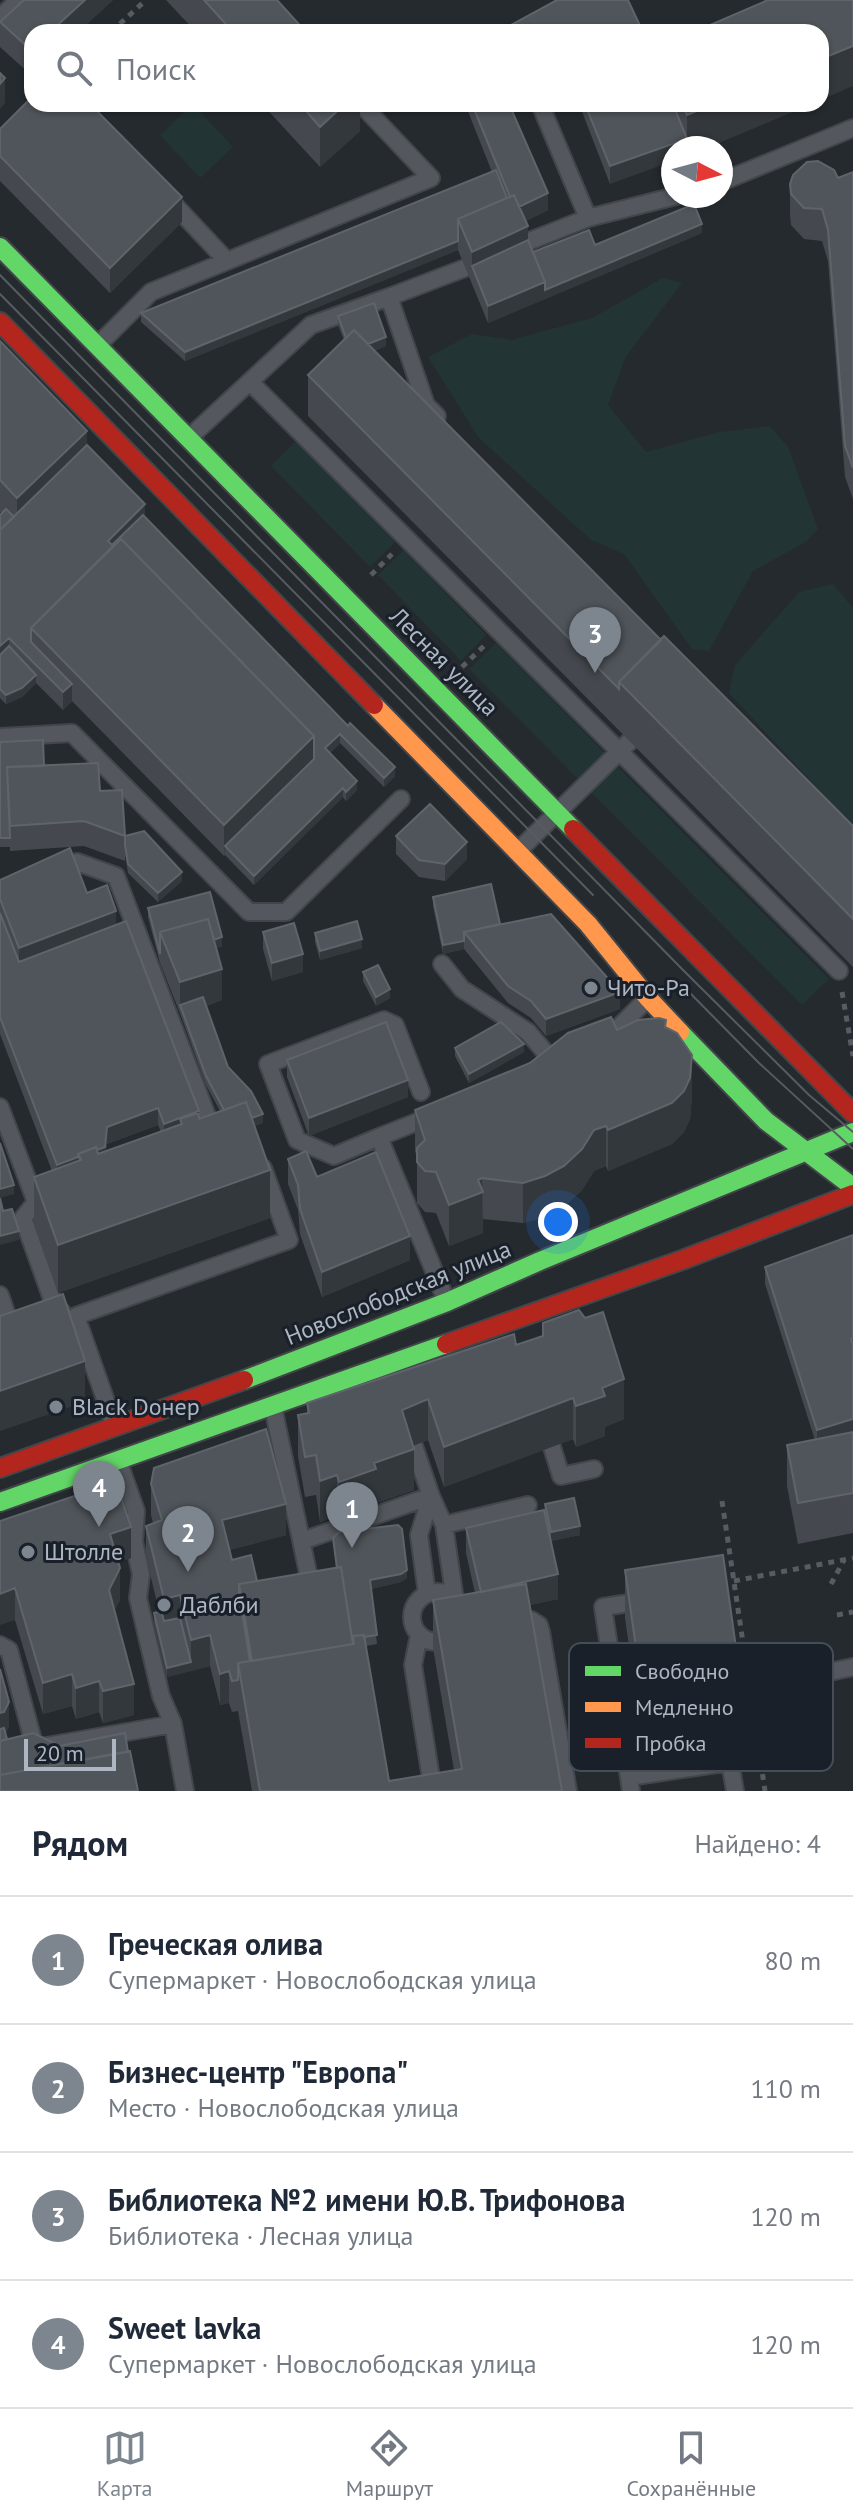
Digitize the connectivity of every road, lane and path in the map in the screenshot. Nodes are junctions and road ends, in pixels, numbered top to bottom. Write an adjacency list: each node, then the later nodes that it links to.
1 (18, 0): 3 (lane)
2 (146, 0): 4 (path)
3 (0, 18)
4 (120, 24)
5 (369, 112): 14 (lane)
6 (543, 112): 11 (lane)
7 (853, 128): 8 (lane)
8 (733, 177)
9 (154, 182): 14 (lane)
10 (661, 200): 11 (lane)
11 (588, 218): 12 (lane)
12 (522, 244)
13 (0, 247): 18 (street, Лесная улица)
14 (227, 261): 18 (lane)
15 (465, 268): 16 (lane)
16 (389, 297): 19 (lane); 20 (lane)
17 (0, 322): 26 (street)
18 (97, 346): 21 (street, Лесная улица)
19 (251, 383): 21 (lane); 23 (lane)
20 (448, 428)
21 (190, 437): 25 (street, Лесная улица)
22 (0, 737): 24 (lane)
23 (625, 746): 25 (lane); 29 (lane)
24 (401, 799)
25 (558, 812): 26 (lane); 37 (street, Лесная улица)
26 (517, 852): 30 (street)
27 (39, 879): 40 (lane)
28 (442, 964): 33 (lane)
29 (839, 971): 32 (path)
30 (648, 998): 31 (lane); 42 (street)
31 (586, 1044)
32 (853, 1056)
33 (549, 1060)
34 (421, 1092): 39 (lane)
35 (0, 1107): 47 (lane)
36 (444, 1111): 39 (lane)
37 (853, 1113)
38 (853, 1132): 42 (street, Новослободская улица)
39 (379, 1137): 46 (lane)
40 (217, 1146)
41 (257, 1151): 47 (lane)
42 (804, 1152): 43 (street); 46 (street, Новослободская улица)
43 (853, 1187)
44 (853, 1194): 48 (street)
45 (0, 1295): 49 (lane)
46 (447, 1302): 52 (street, Новослободская улица)
47 (76, 1316): 52 (lane)
48 (511, 1321): 50 (lane); 51 (street)
49 (33, 1331)
50 (517, 1341)
51 (273, 1405): 55 (street); 63 (lane)
52 (114, 1426): 56 (street, Новослободская улица)
53 (414, 1446): 58 (lane)
54 (552, 1447): 57 (lane)
55 (118, 1460): 60 (street); 81 (lane)
56 (0, 1468)
57 (594, 1469)
58 (431, 1496): 62 (lane); 63 (lane); 69 (lane)
59 (722, 1501): 66 (path)
60 (0, 1502)
61 (528, 1505): 62 (lane)
62 (444, 1525): 71 (lane)
63 (302, 1541): 68 (lane)
64 (853, 1558): 65 (path)
65 (845, 1559): 66 (path); 67 (path)
66 (734, 1581): 77 (path)
67 (831, 1584)
68 (312, 1593)
69 (427, 1594): 71 (lane); 75 (lane)
70 (659, 1599): 76 (lane)
71 (455, 1600): 75 (lane)
72 (853, 1612): 73 (path)
73 (837, 1615)
74 (499, 1624): 88 (lane)
75 (419, 1635): 87 (lane)
76 (608, 1643)
77 (743, 1643)
78 (0, 1645): 81 (lane)
79 (853, 1667): 80 (lane)
80 (834, 1671)
81 (173, 1724): 86 (lane)
82 (689, 1771): 85 (lane)
83 (732, 1771): 89 (lane)
84 (762, 1771): 90 (path)
85 (630, 1784)
86 (185, 1791)
87 (433, 1791)
88 (568, 1791)
89 (735, 1791)
90 (765, 1791)

